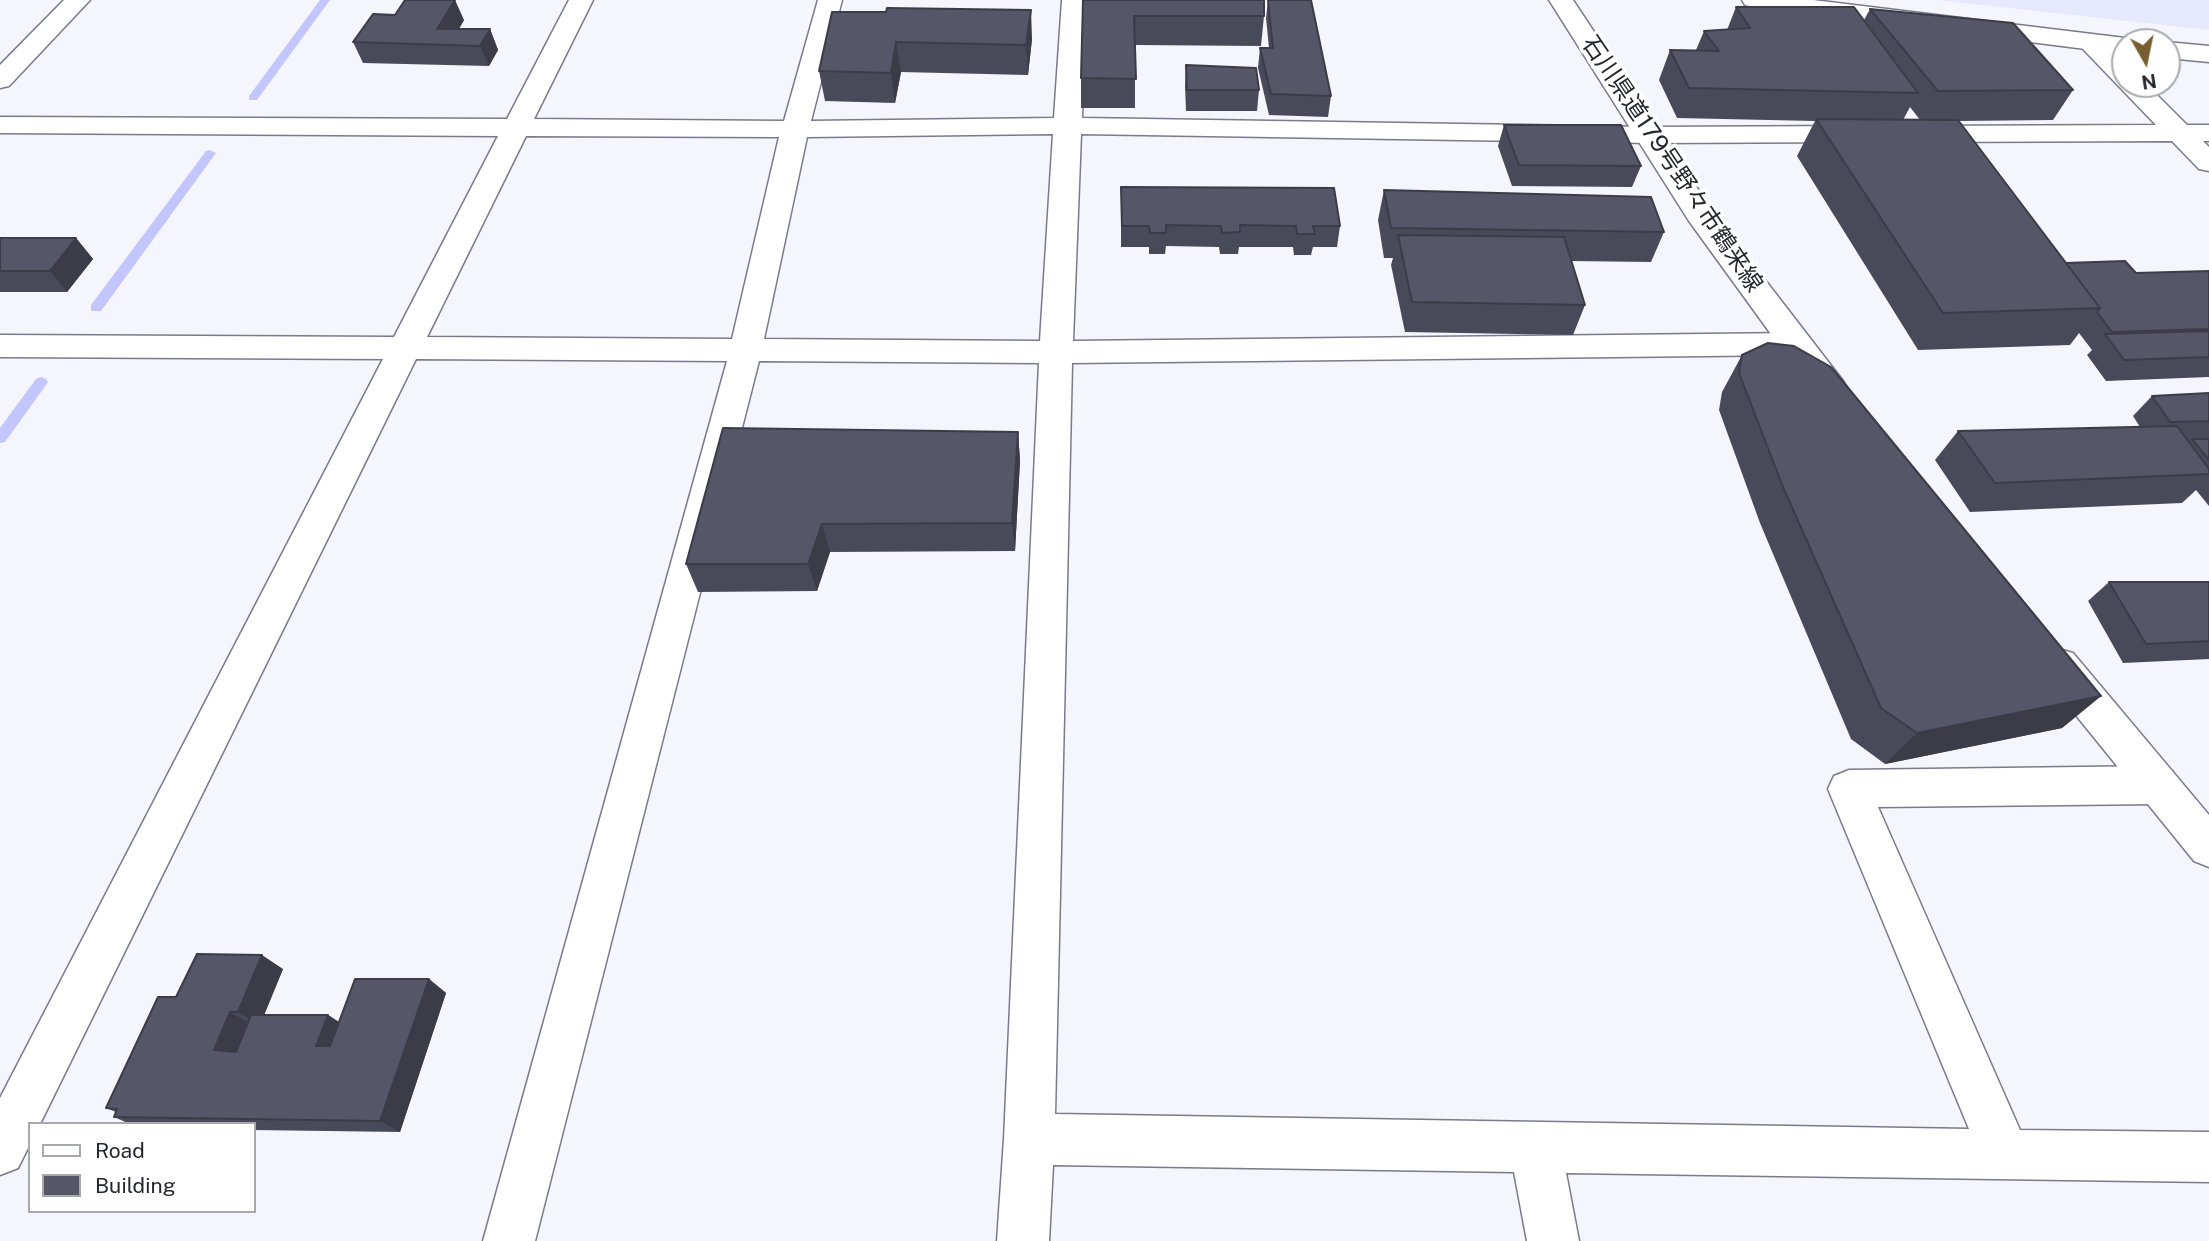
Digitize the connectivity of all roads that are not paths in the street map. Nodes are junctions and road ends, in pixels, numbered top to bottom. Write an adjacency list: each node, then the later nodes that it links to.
1 (78, 0): 12 (street)
2 (581, 0): 16 (street)
3 (830, 0): 17 (street)
4 (1074, 0): 15 (street)
5 (1561, 0): 20 (street, 石川県道179号野々市鶴来線)
6 (1754, 0): 7 (street)
7 (2091, 43): 8 (street); 11 (street)
8 (2111, 45)
9 (2181, 51): 10 (street)
10 (2209, 54)
11 (2111, 64)
12 (0, 80)
13 (2145, 98): 19 (street)
14 (0, 125): 16 (street)
15 (1068, 126): 17 (street); 20 (street); 26 (street)
16 (518, 127): 17 (street); 24 (street)
17 (795, 129): 25 (street)
18 (2209, 133): 19 (street)
19 (2180, 134): 20 (street); 21 (street)
20 (1651, 135): 22 (street, 石川県道179号野々市鶴来線)
21 (2209, 163)
22 (1795, 344): 26 (street); 27 (street, 石川県道179号野々市鶴来線)
23 (0, 346): 24 (street)
24 (407, 346): 25 (street); 33 (street)
25 (746, 350): 26 (street); 36 (street)
26 (1056, 352): 31 (street)
27 (1847, 408)
28 (2043, 645): 29 (street)
29 (2158, 785): 30 (street); 34 (street)
30 (2207, 843)
31 (1029, 1139): 32 (street); 37 (street)
32 (1535, 1147): 34 (street); 38 (street)
33 (0, 1150)
34 (2005, 1155): 35 (street)
35 (2209, 1157)
36 (509, 1241)
37 (1023, 1241)
38 (1553, 1241)

